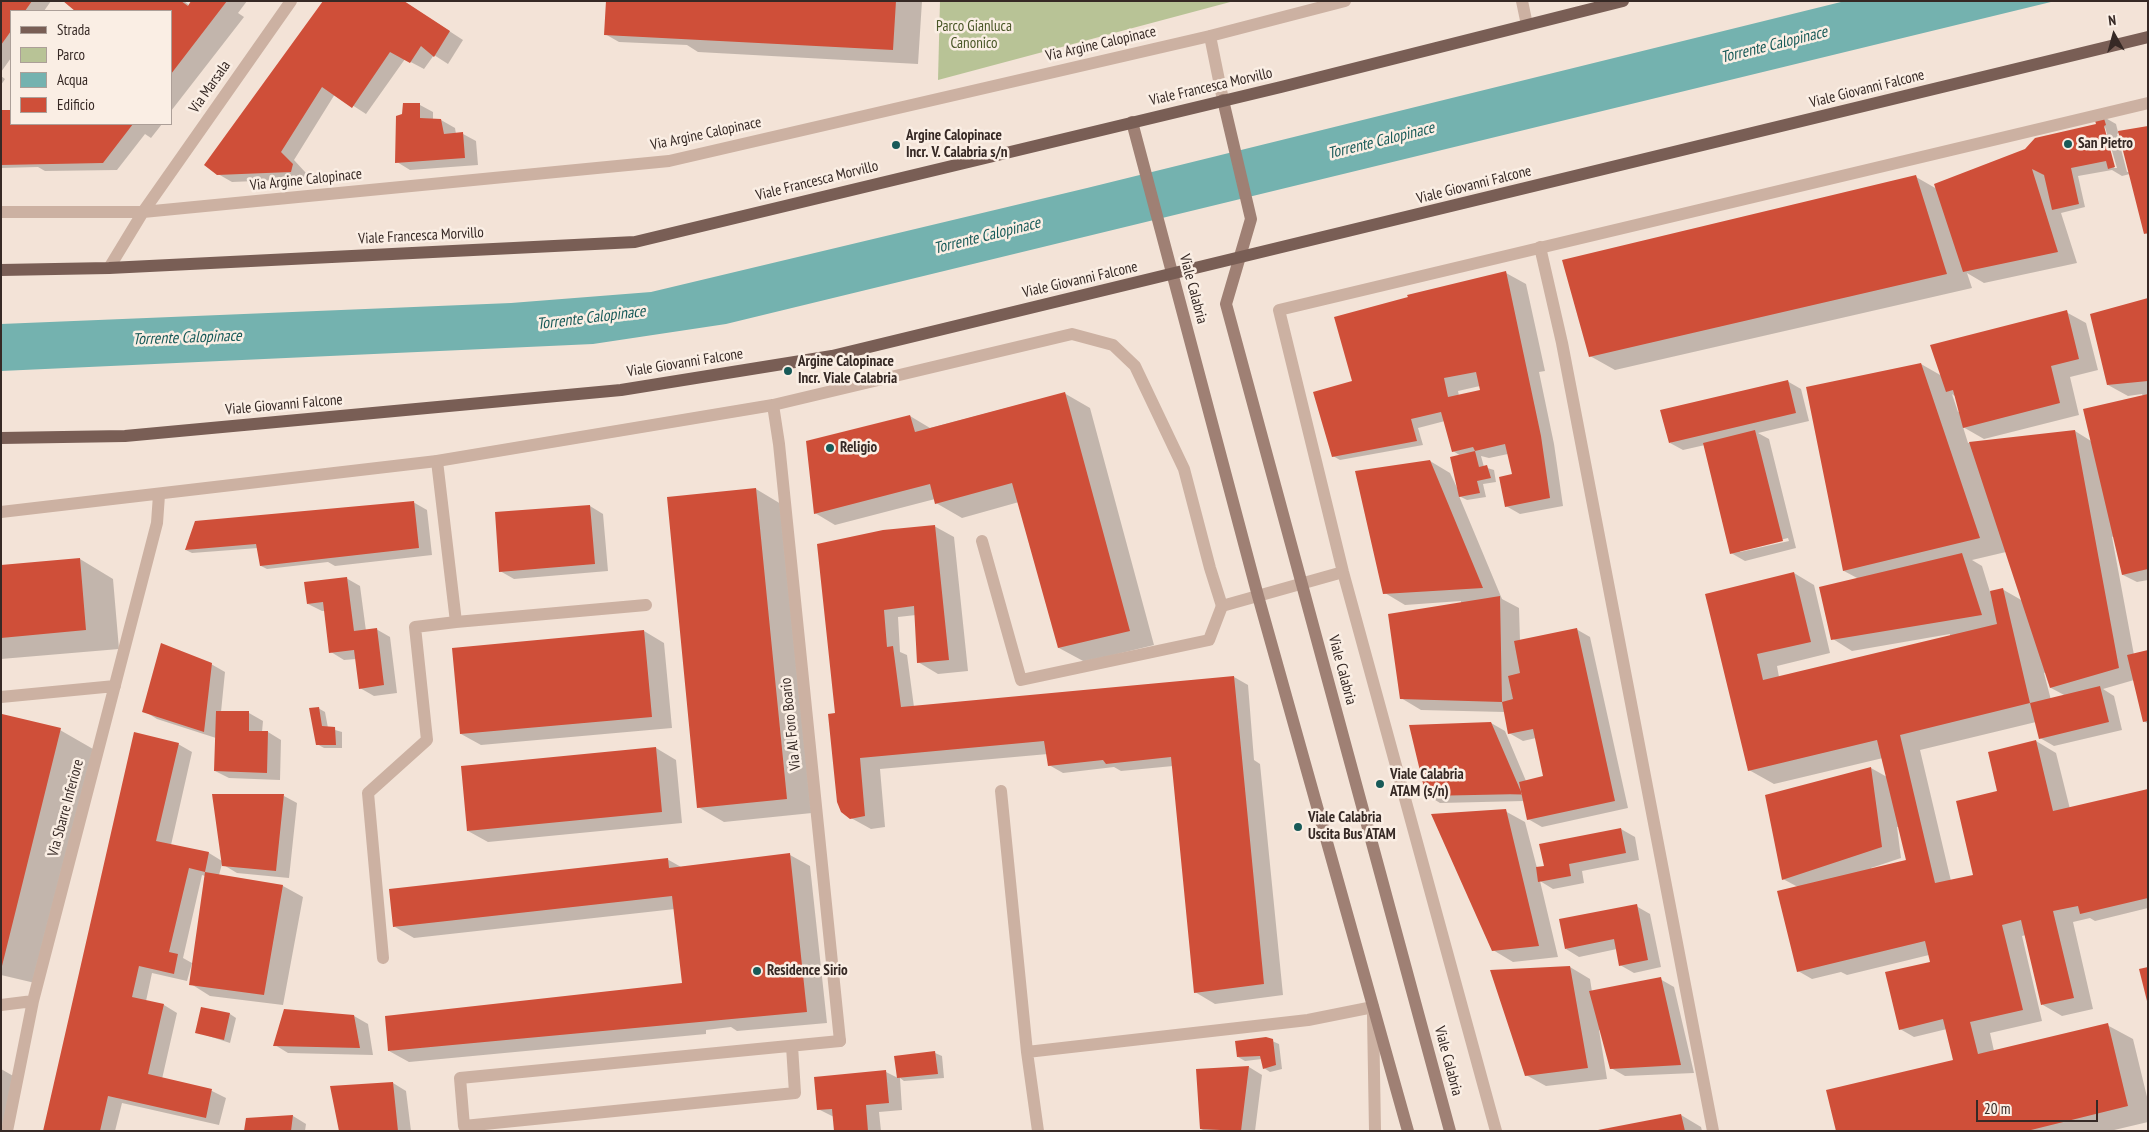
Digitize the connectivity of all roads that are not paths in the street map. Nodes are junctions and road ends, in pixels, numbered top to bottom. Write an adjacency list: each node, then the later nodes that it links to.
1 (291, 1): 12 (street, Via Marsala)
2 (1344, 1): 6 (street, Via Argine Calopinace)
3 (1522, 1): 5 (street)
4 (1623, 1): 5 (main road, Viale Francesca Morvillo)
5 (1527, 25): 8 (main road, Viale Francesca Morvillo)
6 (1210, 36): 8 (street); 12 (street, Via Argine Calopinace)
7 (2148, 37): 14 (main road, Viale Giovanni Falcone)
8 (1223, 100): 10 (main road, Viale Francesca Morvillo); 14 (main road, Viale Calabria)
9 (2148, 103): 13 (street)
10 (1132, 122): 15 (main road, Viale Francesca Morvillo); 17 (main road, Viale Calabria)
11 (1, 212): 12 (street, Via Argine Calopinace)
12 (143, 212): 15 (street, Via Marsala)
13 (1540, 248): 24 (street, Viale Calabria); 45 (street)
14 (1241, 258): 17 (main road, Viale Giovanni Falcone); 25 (main road, Viale Calabria)
15 (109, 268): 16 (main road, Viale Francesca Morvillo)
16 (1, 270)
17 (1172, 275): 19 (main road, Viale Giovanni Falcone); 26 (main road, Viale Calabria)
18 (773, 405): 20 (street); 28 (street); 37 (street, Via Al Foro Boario)
19 (1, 438)
20 (437, 461): 21 (street); 29 (street)
21 (159, 495): 22 (street); 30 (street, Via Sbarre Inferiore)
22 (1, 512)
23 (982, 541): 28 (street)
24 (1343, 572): 25 (street); 44 (street, Viale Calabria)
25 (1302, 584): 26 (street); 43 (main road, Viale Calabria)
26 (1258, 596): 28 (street); 36 (main road, Viale Calabria)
27 (646, 605): 29 (street)
28 (1222, 606)
29 (456, 622): 33 (street)
30 (115, 686): 31 (street); 34 (street, Via Sbarre Inferiore)
31 (1, 697)
32 (1001, 791): 38 (street)
33 (383, 958)
34 (33, 1001): 35 (street); 39 (street, Via Sbarre Inferiore)
35 (1, 1005)
36 (1373, 1007): 38 (street); 41 (street, Viale Calabria); 42 (main road, Viale Calabria)
37 (792, 1046): 37 (street)
38 (1027, 1052): 40 (street)
39 (7, 1131)
40 (1038, 1131)
41 (1374, 1131)
42 (1408, 1131)
43 (1450, 1131)
44 (1496, 1131)
45 (1713, 1131)

